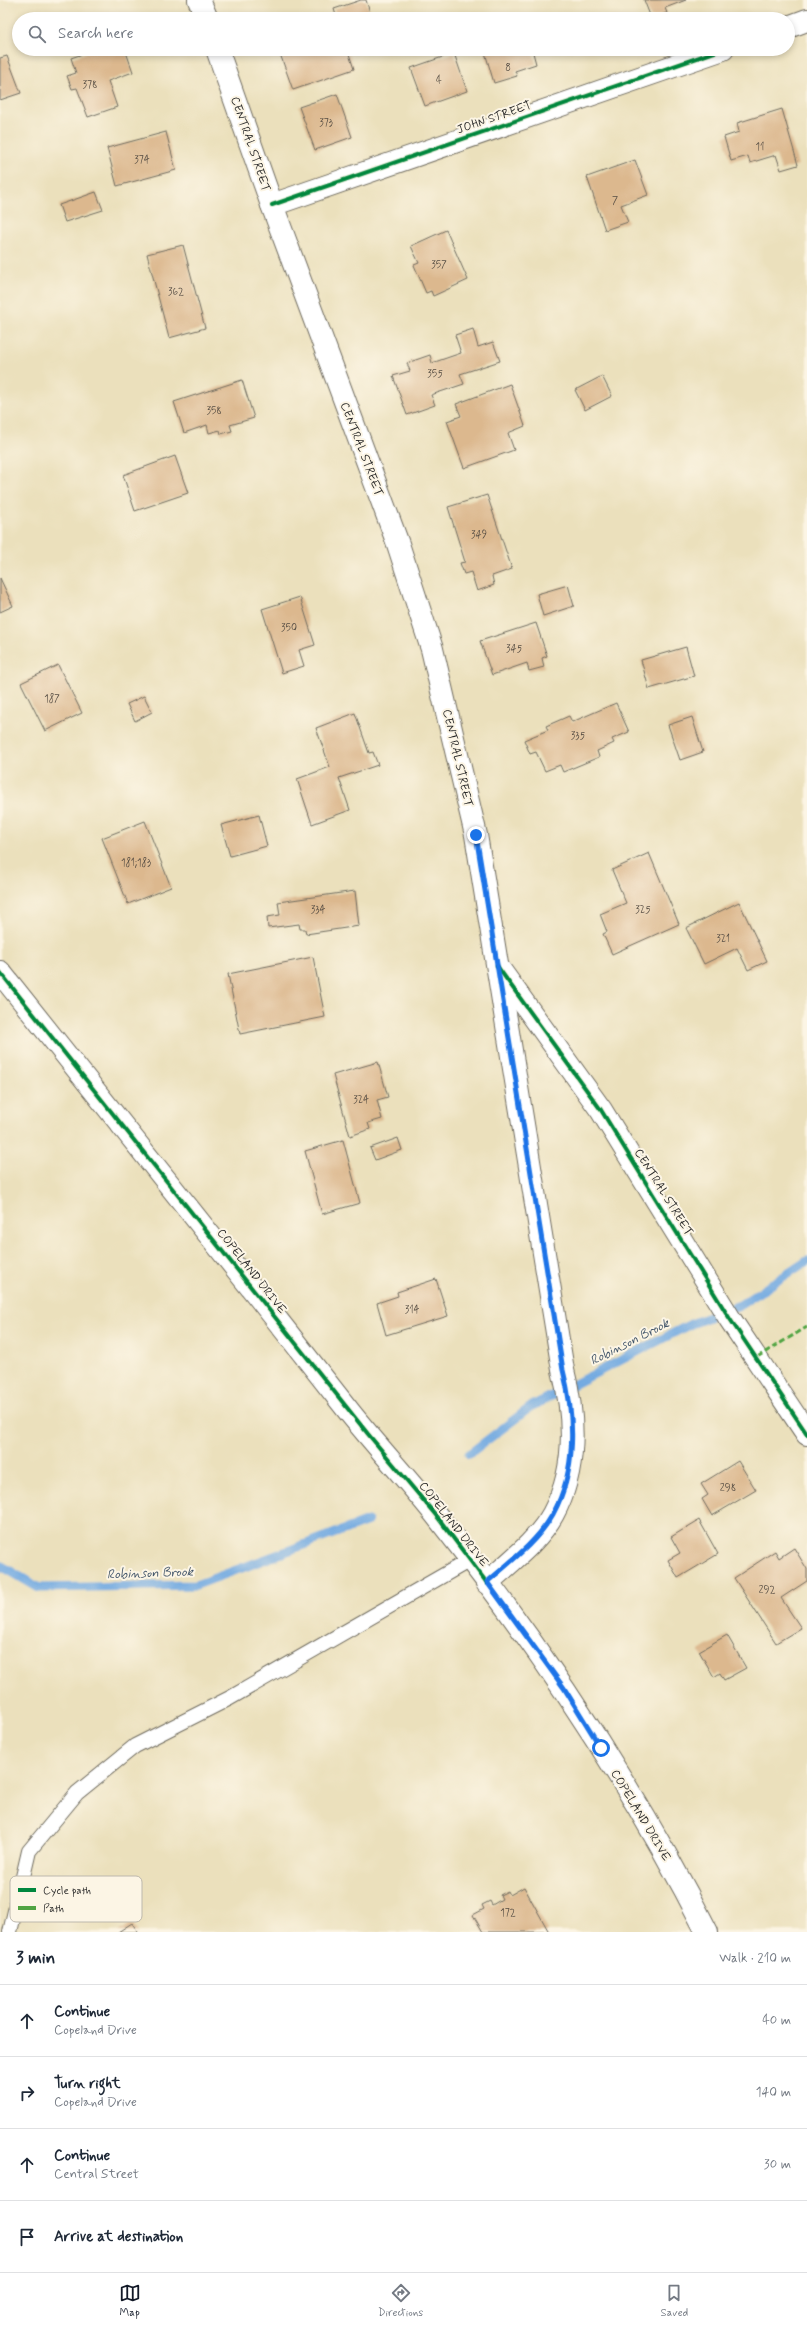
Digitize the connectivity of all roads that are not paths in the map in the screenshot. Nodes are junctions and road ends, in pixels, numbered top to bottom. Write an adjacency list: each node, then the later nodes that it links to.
1 (199, 0): 2 (main road)
2 (204, 12)
3 (807, 20): 4 (main road)
4 (795, 24)
5 (219, 56): 7 (main road, CENTRAL STREET)
6 (703, 56): 7 (main road, JOHN STREET)
7 (272, 205): 8 (main road, CENTRAL STREET)
8 (497, 966): 10 (main road, CENTRAL STREET); 12 (main road, COPELAND DRIVE)
9 (0, 972): 11 (main road, COPELAND DRIVE)
10 (807, 1434)
11 (470, 1560): 12 (main road, COPELAND DRIVE); 13 (lane)
12 (487, 1582): 16 (main road, COPELAND DRIVE)
13 (23, 1876)
14 (12, 1922): 15 (lane)
15 (10, 1932)
16 (707, 1932)

